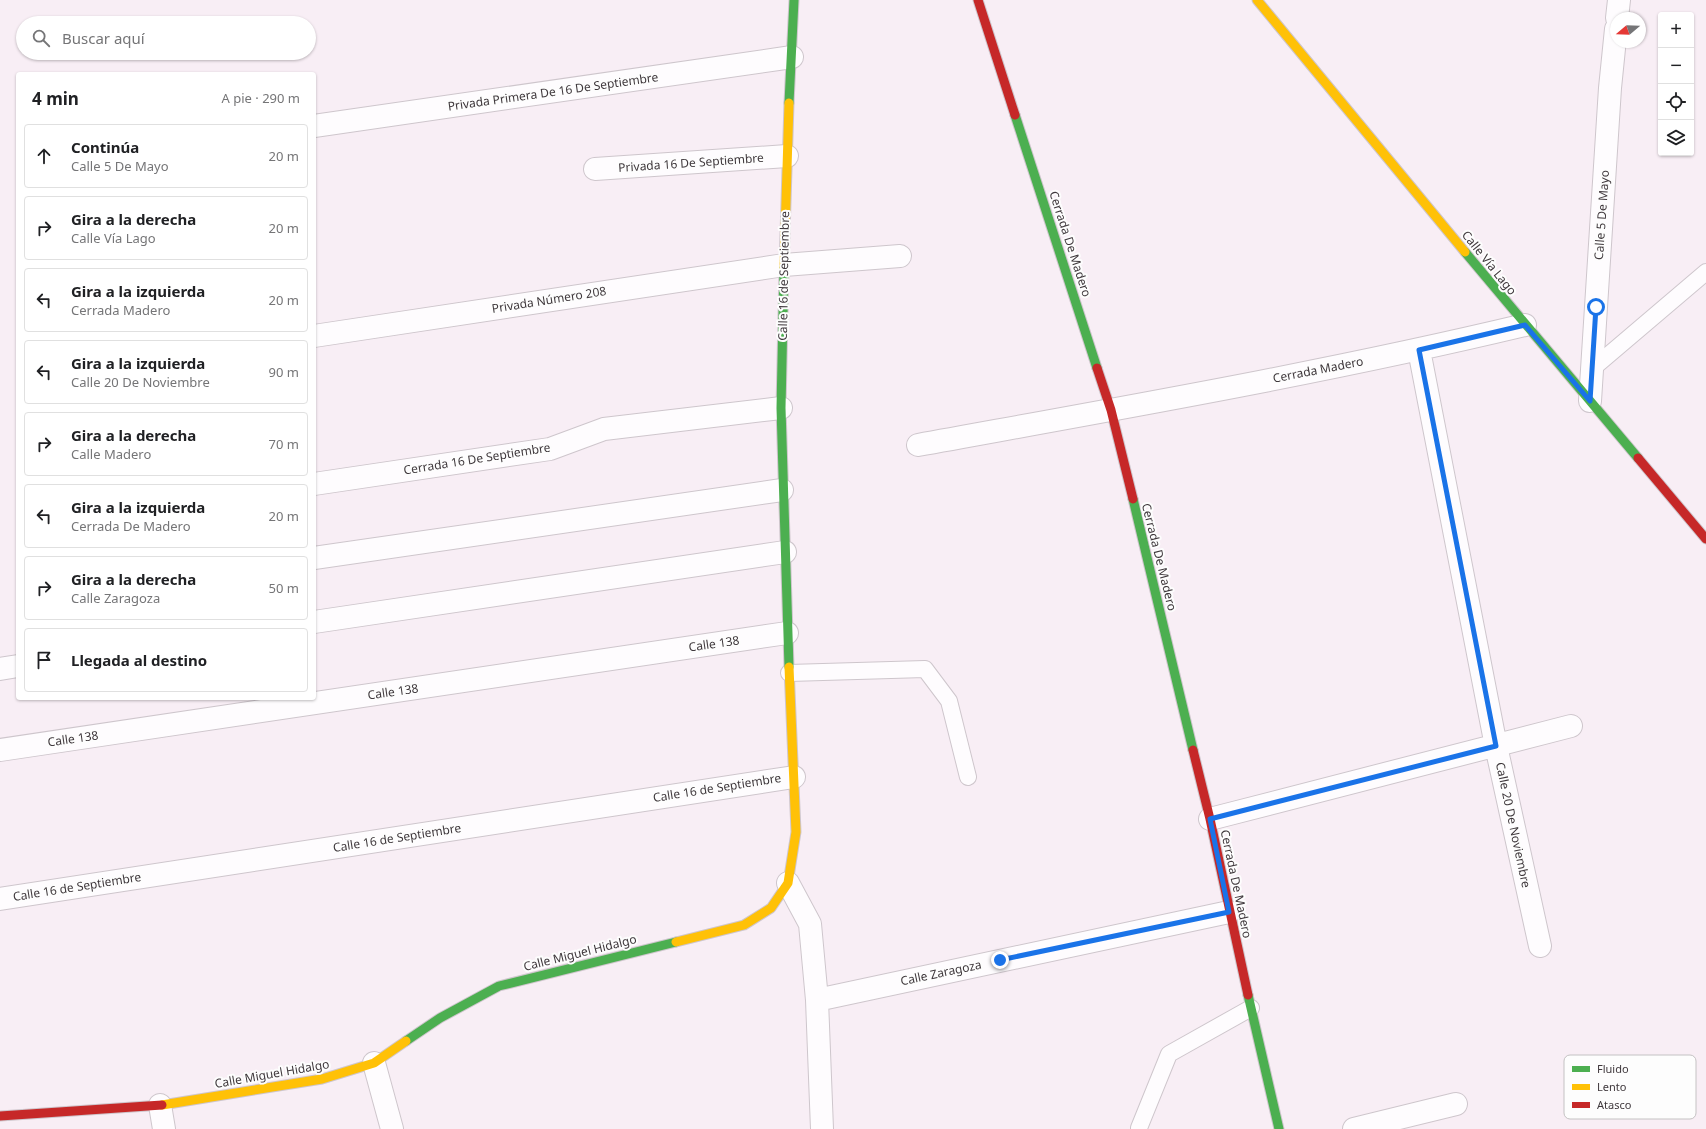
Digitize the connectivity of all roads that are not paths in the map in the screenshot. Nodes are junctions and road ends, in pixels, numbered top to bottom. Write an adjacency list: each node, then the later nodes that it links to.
1 (794, 0): 7 (street, Calle 16 de Septiembre)
2 (978, 0): 20 (street, Cerrada De Madero)
3 (1257, 0): 14 (street, Calle Vía Lago)
4 (1619, 0): 5 (street)
5 (1618, 12)
6 (1614, 48): 17 (street, Calle 5 De Mayo)
7 (792, 57): 8 (street, Privada Primera De 16 De Septiembre); 9 (street, Calle 16 de Septiembre)
8 (316, 126)
9 (787, 156): 10 (street, Privada 16 De Septiembre); 12 (street, Calle 16 de Septiembre)
10 (595, 169)
11 (900, 256): 12 (street, Privada Número 208)
12 (784, 265): 15 (street, Privada Número 208); 19 (street, Calle 16 de Septiembre)
13 (1706, 272): 17 (lane)
14 (1525, 325): 16 (street, Cerrada Madero); 18 (street, Calle Vía Lago)
15 (316, 336)
16 (1419, 350): 20 (street, Cerrada Madero); 33 (street, Calle 20 De Noviembre)
17 (1592, 369): 18 (street, Calle 5 De Mayo)
18 (1590, 401): 24 (street, Calle Vía Lago)
19 (781, 408): 22 (street, Cerrada 16 De Septiembre); 23 (street, Calle 16 de Septiembre)
20 (1110, 410): 21 (street, Cerrada Madero); 37 (street, Cerrada De Madero)
21 (918, 445)
22 (316, 484)
23 (782, 490): 25 (street, Calle 16 de Septiembre); 26 (street)
24 (1706, 539)
25 (785, 552): 27 (street); 28 (street, Calle 16 de Septiembre)
26 (316, 558)
27 (316, 622)
28 (787, 633): 31 (street, Calle 16 de Septiembre); 34 (street, Calle 138)
29 (16, 666): 30 (street)
30 (0, 669)
31 (789, 672): 35 (street, Calle 16 de Septiembre); 36 (lane)
32 (1571, 726): 33 (street)
33 (1496, 746): 37 (street); 41 (street, Calle 20 De Noviembre)
34 (0, 750)
35 (794, 777): 38 (street, Calle 16 de Septiembre); 39 (street, Calle 16 de Septiembre)
36 (968, 777)
37 (1210, 819): 40 (street, Cerrada De Madero)
38 (788, 883): 42 (street); 44 (street, Calle Miguel Hidalgo)
39 (0, 899)
40 (1229, 912): 42 (street, Calle Zaragoza); 43 (street, Cerrada De Madero)
41 (1540, 946)
42 (817, 1000): 51 (street)
43 (1251, 1008): 48 (lane); 52 (street, Cerrada De Madero)
44 (374, 1063): 46 (street, Calle Miguel Hidalgo); 50 (street)
45 (1456, 1104): 53 (street)
46 (160, 1105): 47 (street, Calle Miguel Hidalgo); 49 (street)
47 (0, 1116)
48 (1139, 1128)
49 (164, 1129)
50 (392, 1129)
51 (822, 1129)
52 (1279, 1129)
53 (1354, 1129)

